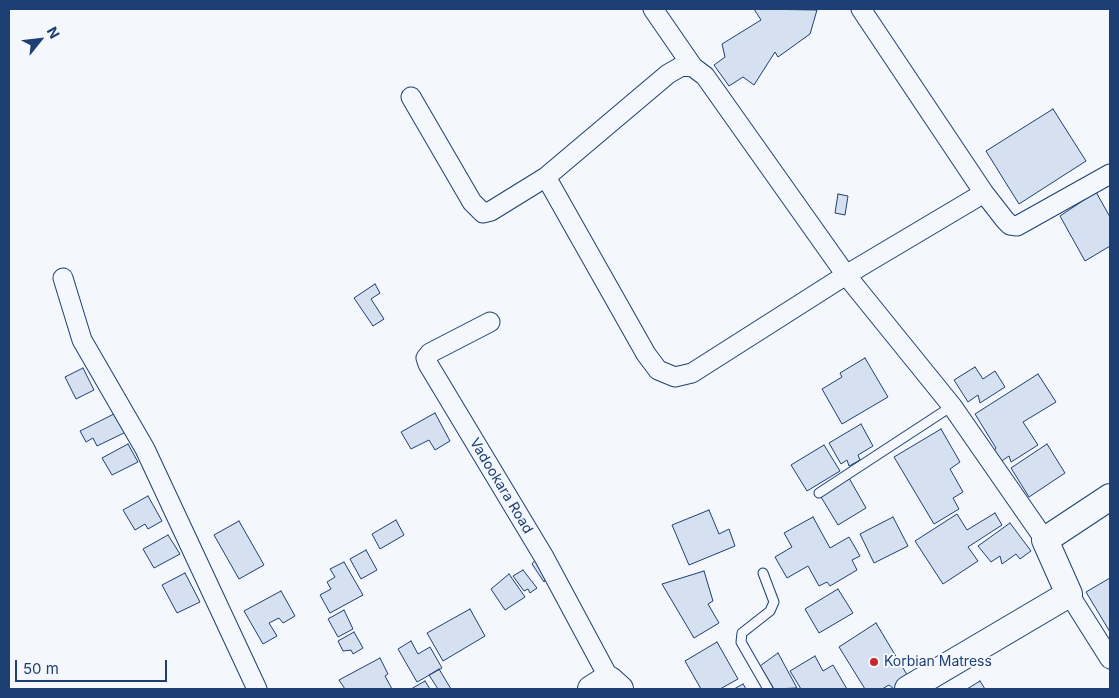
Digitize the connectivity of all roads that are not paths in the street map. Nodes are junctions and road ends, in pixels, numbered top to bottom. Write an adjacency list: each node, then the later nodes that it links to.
1 (653, 9): 3 (street)
2 (861, 9): 7 (street)
3 (693, 67): 6 (street); 8 (street)
4 (411, 97): 6 (street)
5 (1110, 174): 7 (street)
6 (546, 177): 8 (street)
7 (984, 193): 8 (street)
8 (846, 274): 11 (street)
9 (63, 278): 19 (street)
10 (490, 322): 18 (street, Vadookara Road)
11 (952, 406): 12 (lane); 14 (street)
12 (819, 492)
13 (1110, 498): 14 (main road)
14 (1045, 540): 16 (main road)
15 (763, 573): 20 (lane)
16 (1069, 594): 17 (street); 21 (main road)
17 (1110, 659)
18 (607, 686)
19 (257, 689)
20 (768, 689)
21 (908, 689)

